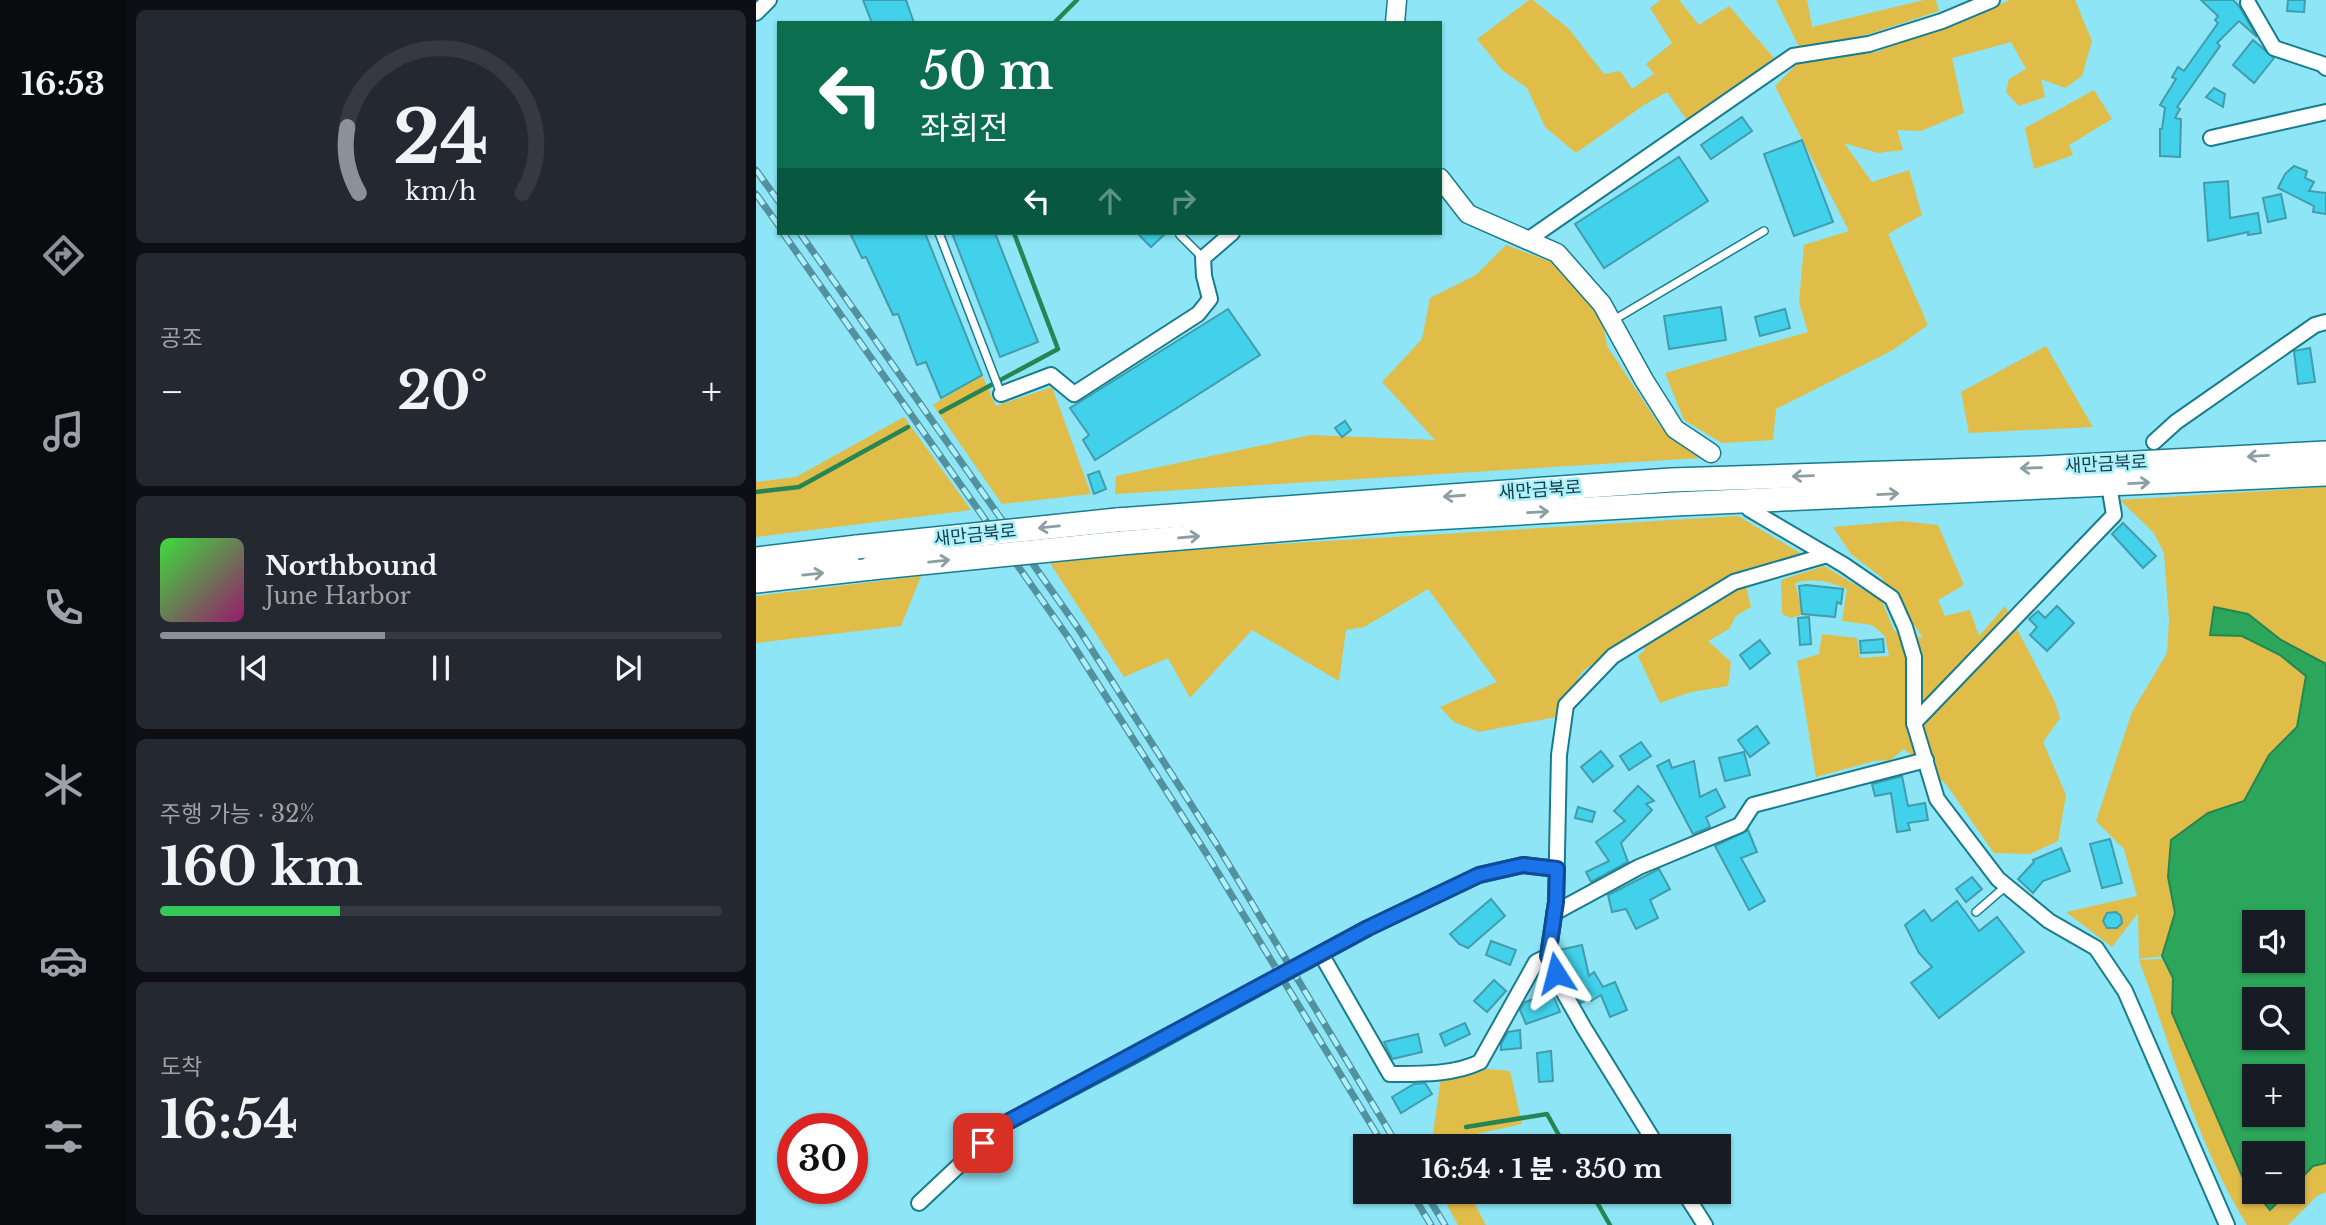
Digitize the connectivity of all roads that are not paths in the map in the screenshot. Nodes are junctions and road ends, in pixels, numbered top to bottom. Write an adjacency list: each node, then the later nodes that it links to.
1 (769, 0): 5 (street)
2 (1397, 0): 6 (street)
3 (1992, 0): 15 (street)
4 (2248, 3): 7 (street)
5 (756, 13)
6 (1395, 21)
7 (2326, 68)
8 (2326, 113): 9 (street)
9 (2211, 138)
10 (1442, 181): 15 (street)
11 (1764, 231): 17 (lane)
12 (940, 235): 19 (lane)
13 (1180, 235): 16 (lane)
14 (1230, 235): 16 (street)
15 (1529, 239): 17 (street)
16 (1203, 258): 19 (street)
17 (1612, 321): 21 (street)
18 (2326, 322): 20 (street)
19 (1000, 391)
20 (2154, 442)
21 (1711, 453)
22 (2326, 453): 27 (highway, 새만금북로, one-way to 27, bridge)
23 (2326, 474): 28 (highway, 새만금북로, one-way to 23, bridge)
24 (2111, 496): 29 (street)
25 (1749, 509): 26 (street)
26 (1827, 555): 29 (street); 31 (street)
27 (756, 559)
28 (756, 580)
29 (1914, 723): 30 (street)
30 (1926, 760): 32 (street); 34 (street)
31 (1557, 869): 34 (street); 35 (street, bridge)
32 (2007, 886): 33 (lane); 41 (street)
33 (1976, 912)
34 (1554, 913): 36 (street)
35 (1321, 954): 36 (street); 38 (street, bridge)
36 (1548, 956): 37 (street)
37 (1650, 1134)
38 (919, 1203)
39 (1691, 1204): 40 (street)
40 (1704, 1225)
41 (2227, 1225)

